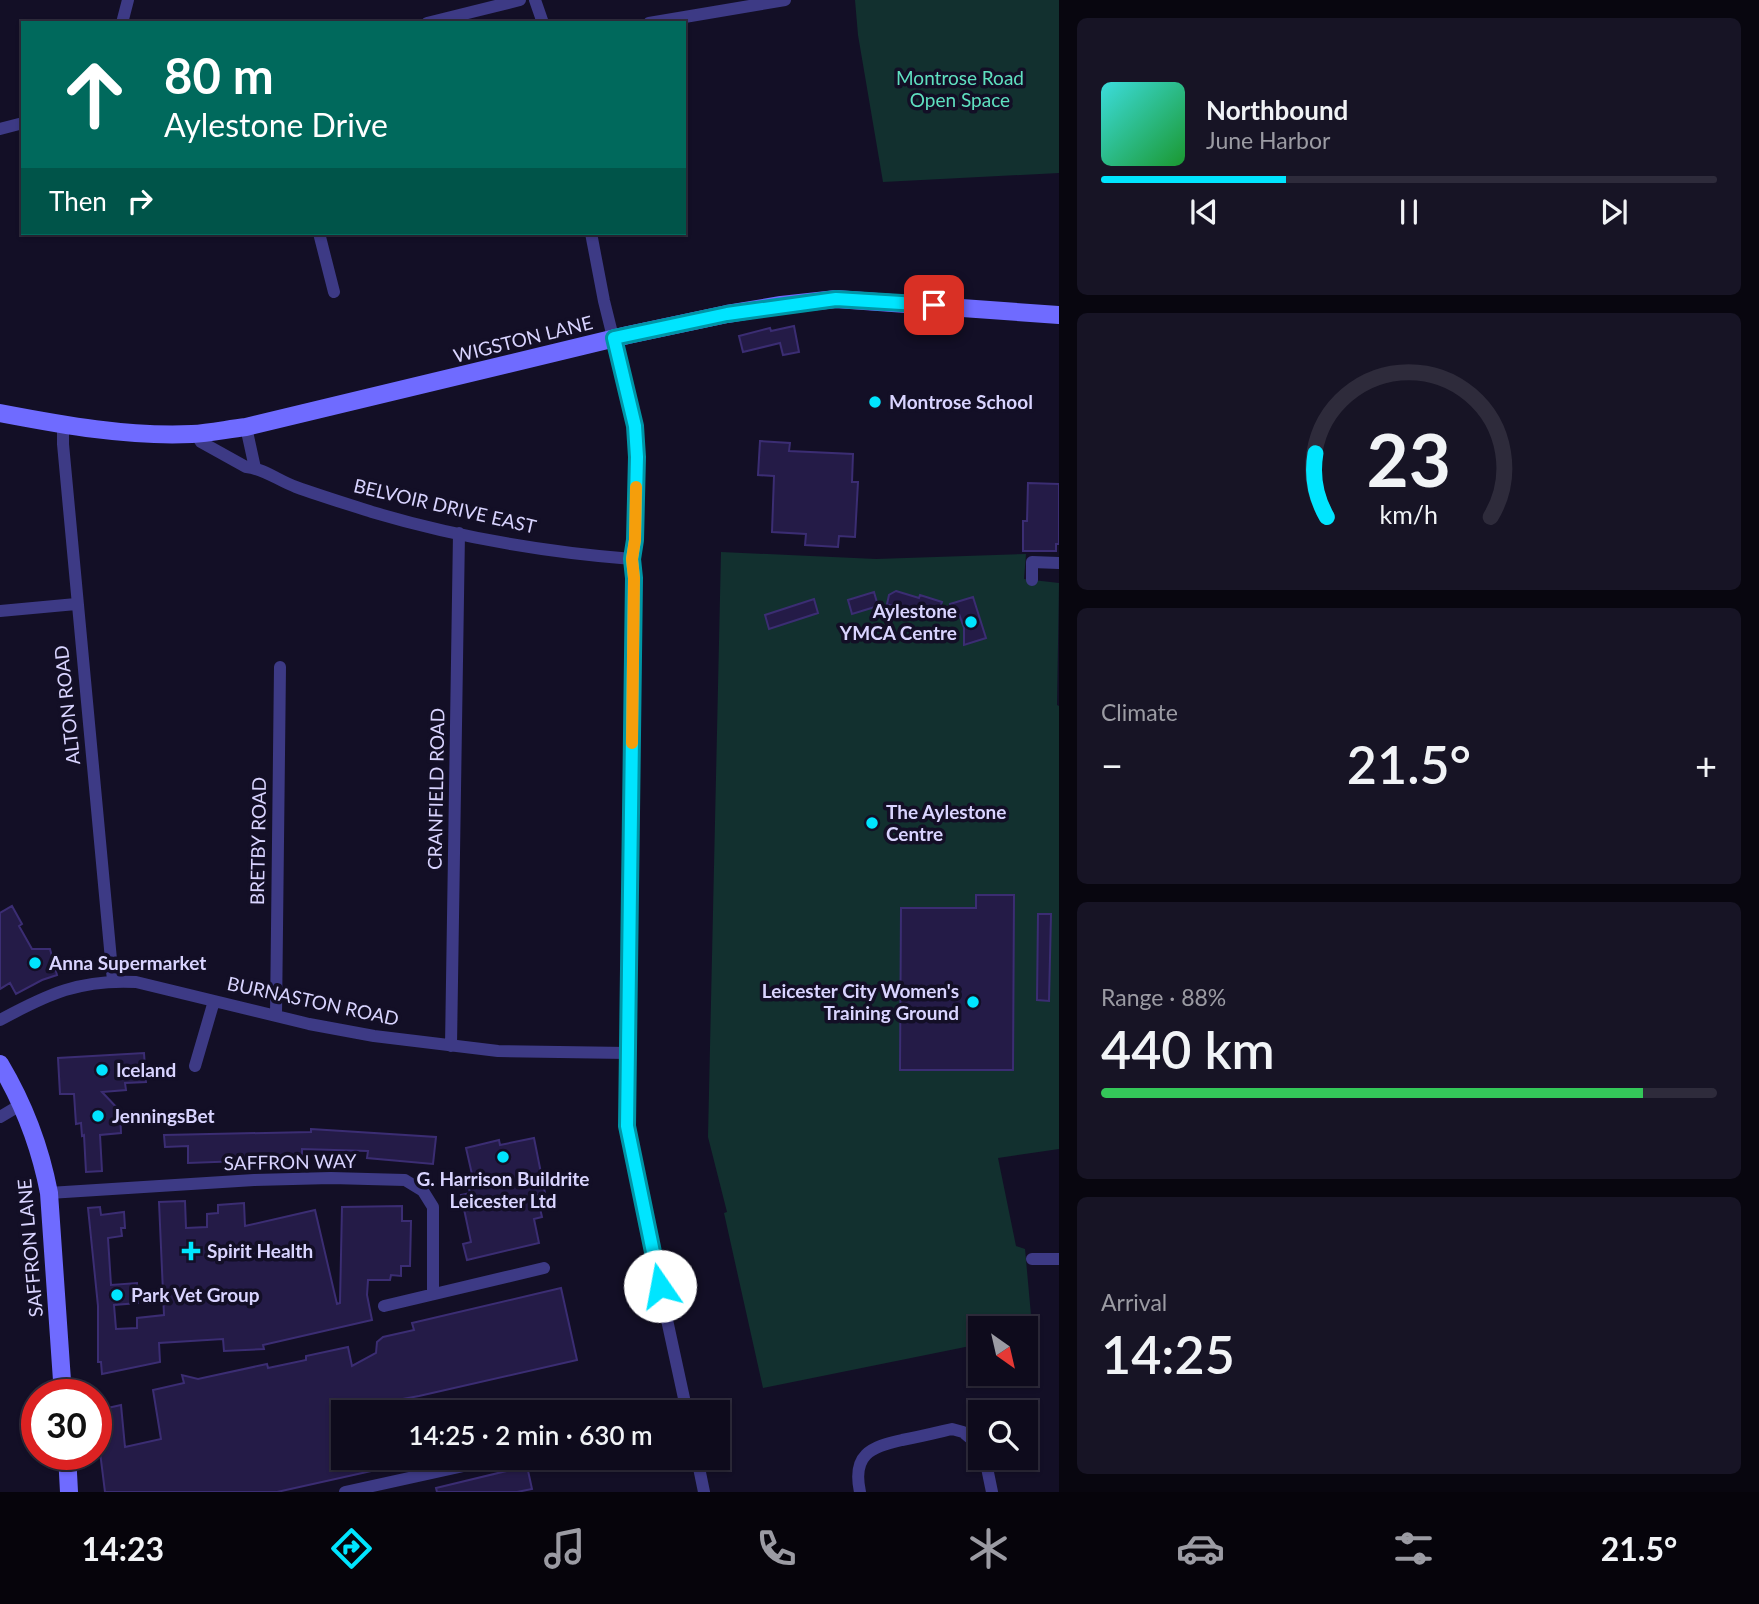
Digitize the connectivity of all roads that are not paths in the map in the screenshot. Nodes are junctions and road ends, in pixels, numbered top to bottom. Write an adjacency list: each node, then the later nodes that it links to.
1 (128, 0): 5 (street)
2 (520, 0): 6 (street)
3 (535, 0): 7 (street)
4 (785, 0): 8 (street)
5 (123, 21)
6 (435, 21)
7 (542, 21)
8 (661, 21)
9 (21, 124): 10 (street)
10 (0, 129)
11 (320, 235): 13 (street)
12 (591, 235): 15 (street)
13 (334, 292)
14 (1059, 316): 15 (street, WIGSTON LANE)
15 (614, 338): 18 (street, WIGSTON LANE); 22 (street)
16 (0, 414): 17 (street, WIGSTON LANE)
17 (63, 425): 19 (street, WIGSTON LANE); 25 (street, ALTON ROAD)
18 (246, 427): 19 (street, WIGSTON LANE); 20 (street)
19 (196, 434): 20 (street, BELVOIR DRIVE EAST)
20 (254, 468): 21 (street, BELVOIR DRIVE EAST)
21 (459, 533): 22 (street, BELVOIR DRIVE EAST); 32 (street, CRANFIELD ROAD)
22 (632, 559): 33 (street)
23 (1059, 562): 24 (street)
24 (1032, 580)
25 (76, 604): 26 (street); 28 (street, ALTON ROAD)
26 (0, 611)
27 (280, 667): 30 (street, BRETBY ROAD)
28 (113, 981): 29 (street, BURNASTON ROAD); 31 (street, BURNASTON ROAD)
29 (214, 1001): 30 (street, BURNASTON ROAD); 35 (street)
30 (276, 1016): 32 (street, BURNASTON ROAD)
31 (0, 1020)
32 (452, 1046): 33 (street, BURNASTON ROAD)
33 (627, 1053): 45 (street)
34 (0, 1064): 36 (street, SAFFRON LANE)
35 (195, 1066)
36 (22, 1104): 37 (street); 38 (street, SAFFRON LANE)
37 (0, 1117)
38 (49, 1194): 42 (street, SAFFRON WAY); 44 (street, SAFFRON LANE)
39 (1032, 1259): 40 (street)
40 (1059, 1259)
41 (544, 1268): 42 (street)
42 (433, 1294): 43 (street)
43 (384, 1306)
44 (62, 1379)
45 (684, 1400)
46 (968, 1436): 54 (street)
47 (68, 1470): 51 (street)
48 (445, 1470): 52 (street)
49 (699, 1470): 53 (street)
50 (987, 1470): 55 (street)
51 (69, 1492)
52 (345, 1492)
53 (704, 1492)
54 (860, 1492)
55 (992, 1492)

